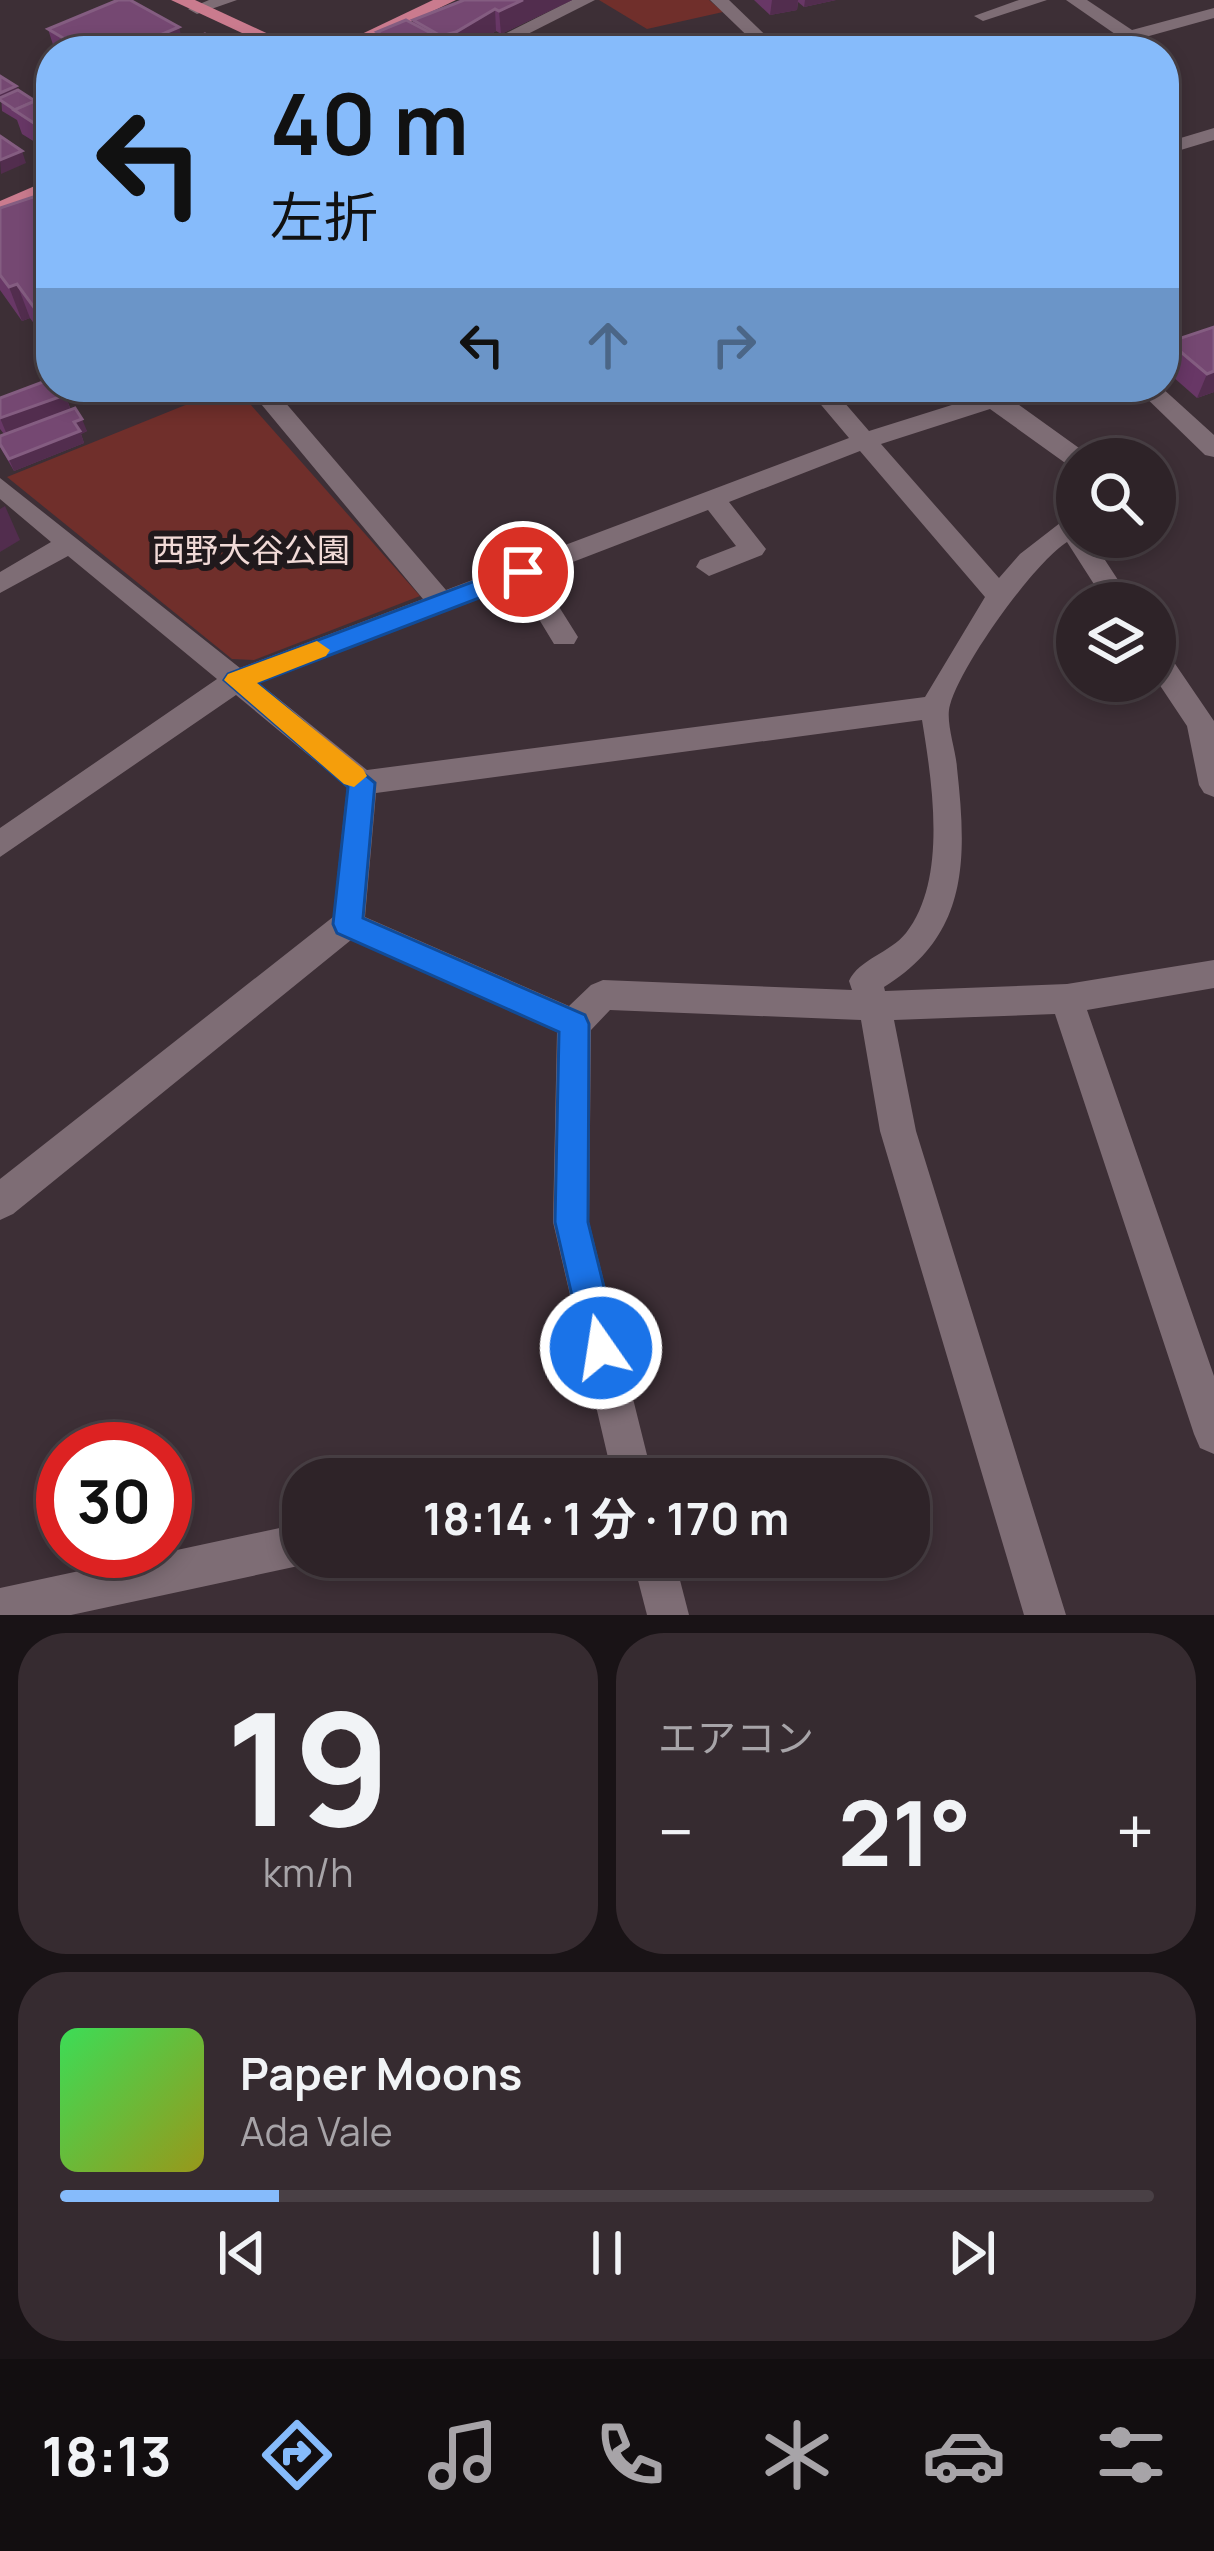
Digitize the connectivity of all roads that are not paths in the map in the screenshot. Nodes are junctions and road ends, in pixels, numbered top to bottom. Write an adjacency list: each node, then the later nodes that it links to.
1 (228, 0): 7 (street)
2 (447, 0): 11 (main road)
3 (586, 0): 12 (street)
4 (718, 0): 13 (street)
5 (1038, 0): 9 (street)
6 (1075, 0): 14 (street)
7 (188, 4): 10 (main road)
8 (1214, 13): 14 (street)
9 (983, 16)
10 (262, 36)
11 (368, 36)
12 (511, 36)
13 (757, 36)
14 (1129, 36)
15 (1214, 134): 16 (street)
16 (1179, 144)
17 (36, 192): 18 (main road)
18 (0, 209)
19 (272, 402): 35 (street)
20 (830, 402): 25 (street)
21 (984, 402): 25 (street)
22 (996, 402): 26 (street)
23 (1165, 402): 24 (street)
24 (1210, 439)
25 (863, 442): 28 (street); 34 (street)
26 (1056, 444)
27 (0, 486): 30 (street)
28 (713, 499): 31 (street); 32 (street)
29 (1056, 534): 34 (street)
30 (69, 543): 33 (street); 37 (street)
31 (709, 567)
32 (523, 572): 35 (street); 36 (street)
33 (0, 584)
34 (1000, 597): 39 (street)
35 (441, 602): 37 (street)
36 (564, 637)
37 (237, 680): 41 (street); 43 (street)
38 (1176, 682): 40 (street)
39 (934, 707): 41 (street); 47 (street)
40 (1207, 721): 42 (street)
41 (362, 783): 44 (street)
42 (1214, 785)
43 (0, 844)
44 (348, 924): 48 (street); 49 (street)
45 (1214, 974): 46 (street)
46 (1067, 999): 47 (street); 50 (street)
47 (875, 1006): 48 (street); 56 (street)
48 (574, 1024): 51 (street)
49 (0, 1202)
50 (1214, 1434)
51 (619, 1458)
52 (282, 1549): 54 (street)
53 (658, 1578): 55 (street)
54 (0, 1609)
55 (668, 1615)
56 (1045, 1615)

